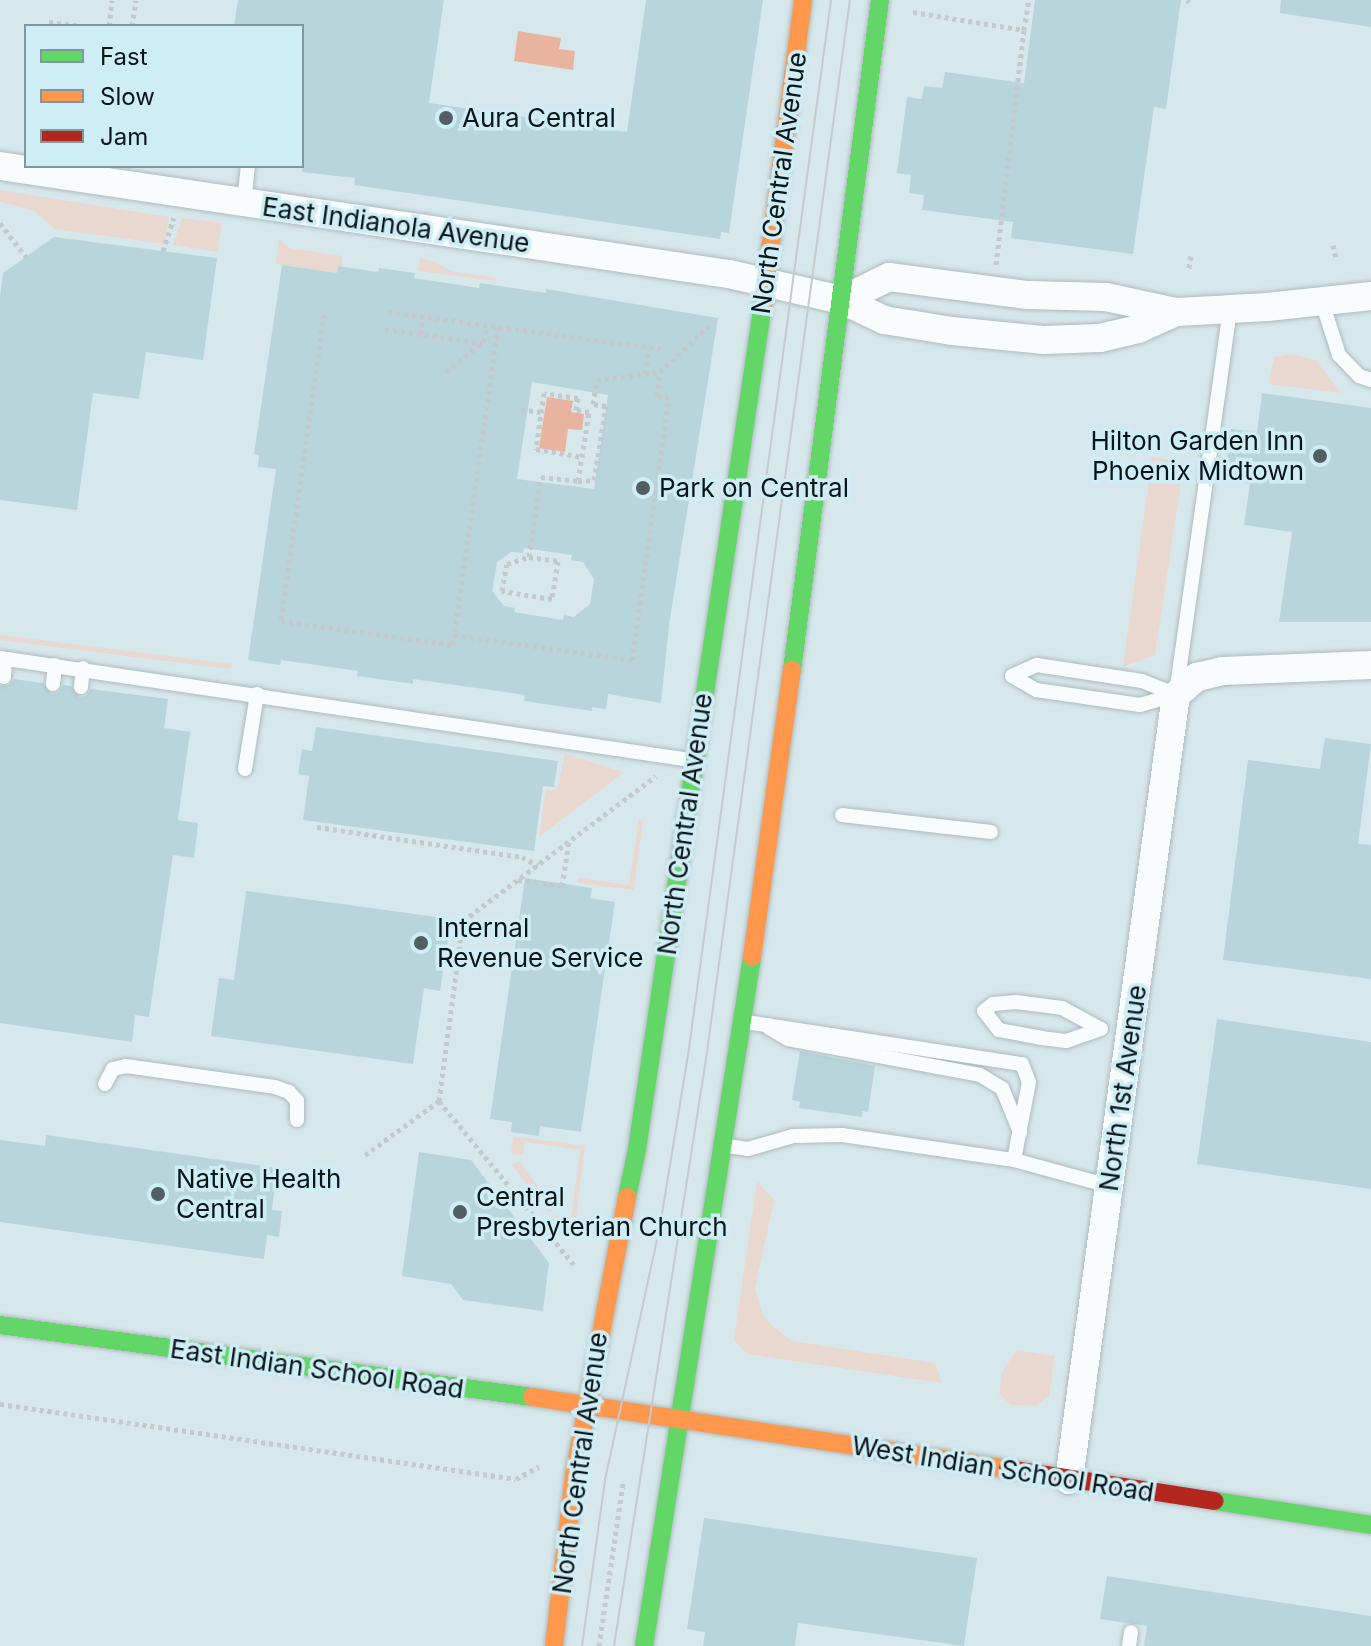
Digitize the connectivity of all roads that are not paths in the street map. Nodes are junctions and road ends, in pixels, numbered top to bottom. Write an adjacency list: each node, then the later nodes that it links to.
1 (803, 0): 6 (main road, North Central Avenue)
2 (880, 0): 8 (main road)
3 (0, 166): 5 (street, East Indianola Avenue)
4 (248, 168): 5 (lane)
5 (244, 203): 6 (street, East Indianola Avenue)
6 (779, 285): 8 (street, East Indianola Avenue); 22 (main road, North Central Avenue)
7 (1371, 296): 9 (street)
8 (842, 300): 11 (street); 11 (street, East Indianola Avenue); 27 (main road)
9 (1322, 302): 10 (street); 12 (lane)
10 (1230, 310): 11 (street); 21 (lane)
11 (1176, 312)
12 (1371, 380)
13 (3, 658): 14 (lane); 17 (lane)
14 (55, 665): 16 (lane); 18 (lane)
15 (1371, 665): 21 (street)
16 (83, 668): 19 (lane); 20 (lane)
17 (4, 677)
18 (53, 684)
19 (81, 687)
20 (257, 694): 22 (lane); 23 (lane)
21 (1176, 695): 21 (lane); 34 (street, North 1st Avenue)
22 (694, 761): 36 (main road, North Central Avenue)
23 (245, 769)
24 (842, 815): 25 (lane)
25 (991, 832)
26 (984, 1011): 26 (lane)
27 (741, 1021): 28 (lane); 32 (main road)
28 (766, 1025): 31 (lane); 31 (lane)
29 (105, 1084): 30 (lane)
30 (297, 1120)
31 (1020, 1133): 33 (lane)
32 (722, 1146): 33 (lane); 38 (main road)
33 (1014, 1160): 34 (lane)
34 (1109, 1186): 39 (street, North 1st Avenue)
35 (0, 1325): 36 (main road, East Indian School Road)
36 (586, 1404): 37 (main road, East Indian School Road); 41 (main road, North Central Avenue)
37 (635, 1411): 38 (main road, West Indian School Road)
38 (678, 1419): 39 (main road, West Indian School Road); 42 (main road)
39 (1069, 1480): 40 (main road, West Indian School Road)
40 (1371, 1525)
41 (554, 1646)
42 (644, 1646)

